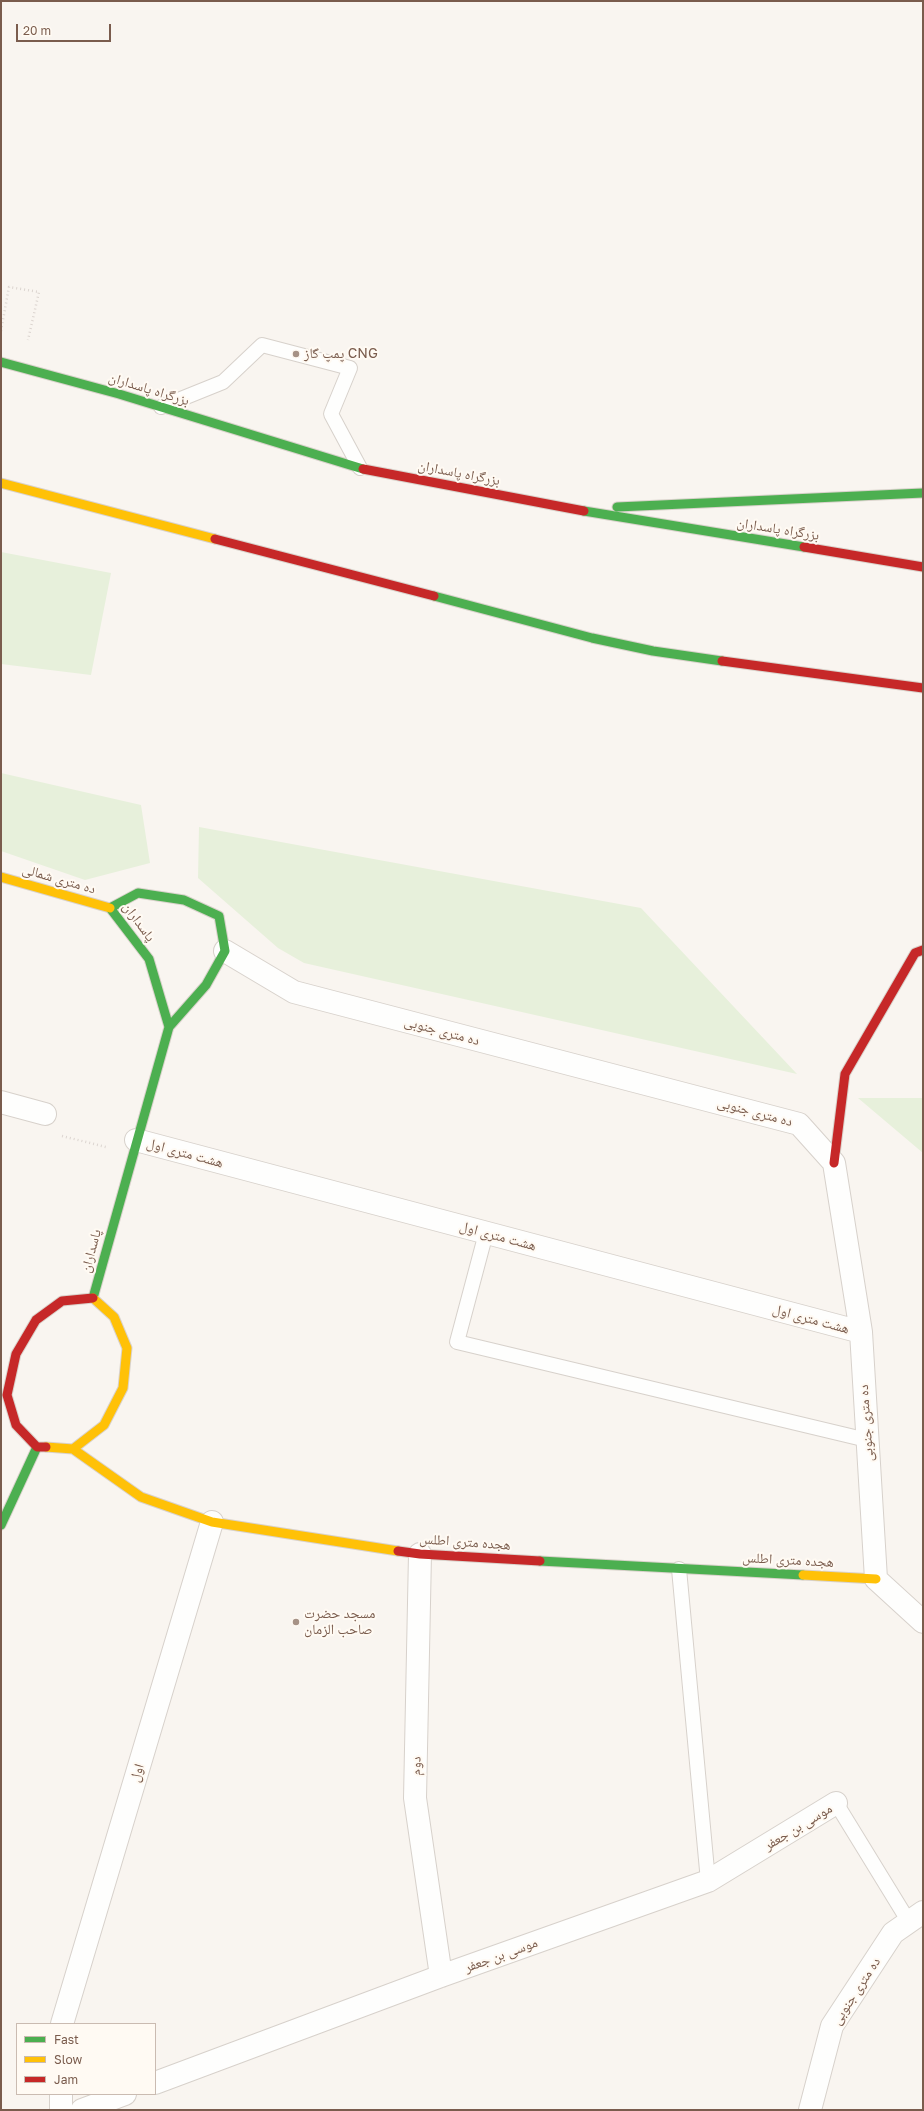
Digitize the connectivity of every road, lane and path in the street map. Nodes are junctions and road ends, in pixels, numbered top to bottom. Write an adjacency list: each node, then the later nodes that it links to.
1 (1, 331): 3 (path)
2 (1, 362): 3 (main road, بزرگراه پاسداران)
3 (22, 368): 4 (main road, بزرگراه پاسداران)
4 (161, 407): 5 (main road, بزرگراه پاسداران); 5 (lane)
5 (360, 468): 8 (main road, بزرگراه پاسداران)
6 (1, 484): 10 (main road)
7 (923, 493): 8 (main road)
8 (574, 509): 9 (main road, بزرگراه پاسداران)
9 (923, 567)
10 (910, 686): 11 (main road); 12 (main road)
11 (923, 688)
12 (923, 694)
13 (1, 877): 14 (main road, ده متری شمالی)
14 (110, 908): 16 (main road, پاسداران); 17 (main road, پاسداران)
15 (923, 950): 21 (main road)
16 (225, 951): 17 (main road, پاسداران); 21 (street, ده متری جنوبی)
17 (169, 1027): 20 (main road, پاسداران)
18 (1, 1102): 19 (street)
19 (44, 1114): 20 (path)
20 (134, 1147): 22 (street, هشت متری اول); 23 (main road, پاسداران)
21 (834, 1163): 24 (street, ده متری جنوبی)
22 (486, 1232): 24 (street, هشت متری اول); 26 (lane)
23 (93, 1298): 25 (main road); 28 (main road)
24 (860, 1332): 26 (street, ده متری جنوبی)
25 (4, 1394): 27 (main road)
26 (867, 1440): 33 (street, ده متری جنوبی)
27 (37, 1447): 28 (main road); 30 (main road)
28 (73, 1449): 29 (main road, هجده متری اطلس)
29 (212, 1522): 31 (main road, هجده متری اطلس); 39 (street, اول)
30 (1, 1525)
31 (420, 1554): 32 (main road, هجده متری اطلس); 38 (street, دوم)
32 (679, 1569): 33 (main road, هجده متری اطلس); 36 (lane)
33 (876, 1579): 34 (street)
34 (923, 1622)
35 (836, 1803): 36 (street, موسی بن جعفر); 37 (lane)
36 (708, 1881): 38 (street, موسی بن جعفر)
37 (916, 1917): 45 (street, ده متری جنوبی)
38 (441, 1976): 40 (street, موسی بن جعفر)
39 (62, 2023)
40 (156, 2083)
41 (61, 2095): 43 (street)
42 (122, 2095): 44 (street)
43 (61, 2110)
44 (82, 2110)
45 (810, 2110)

